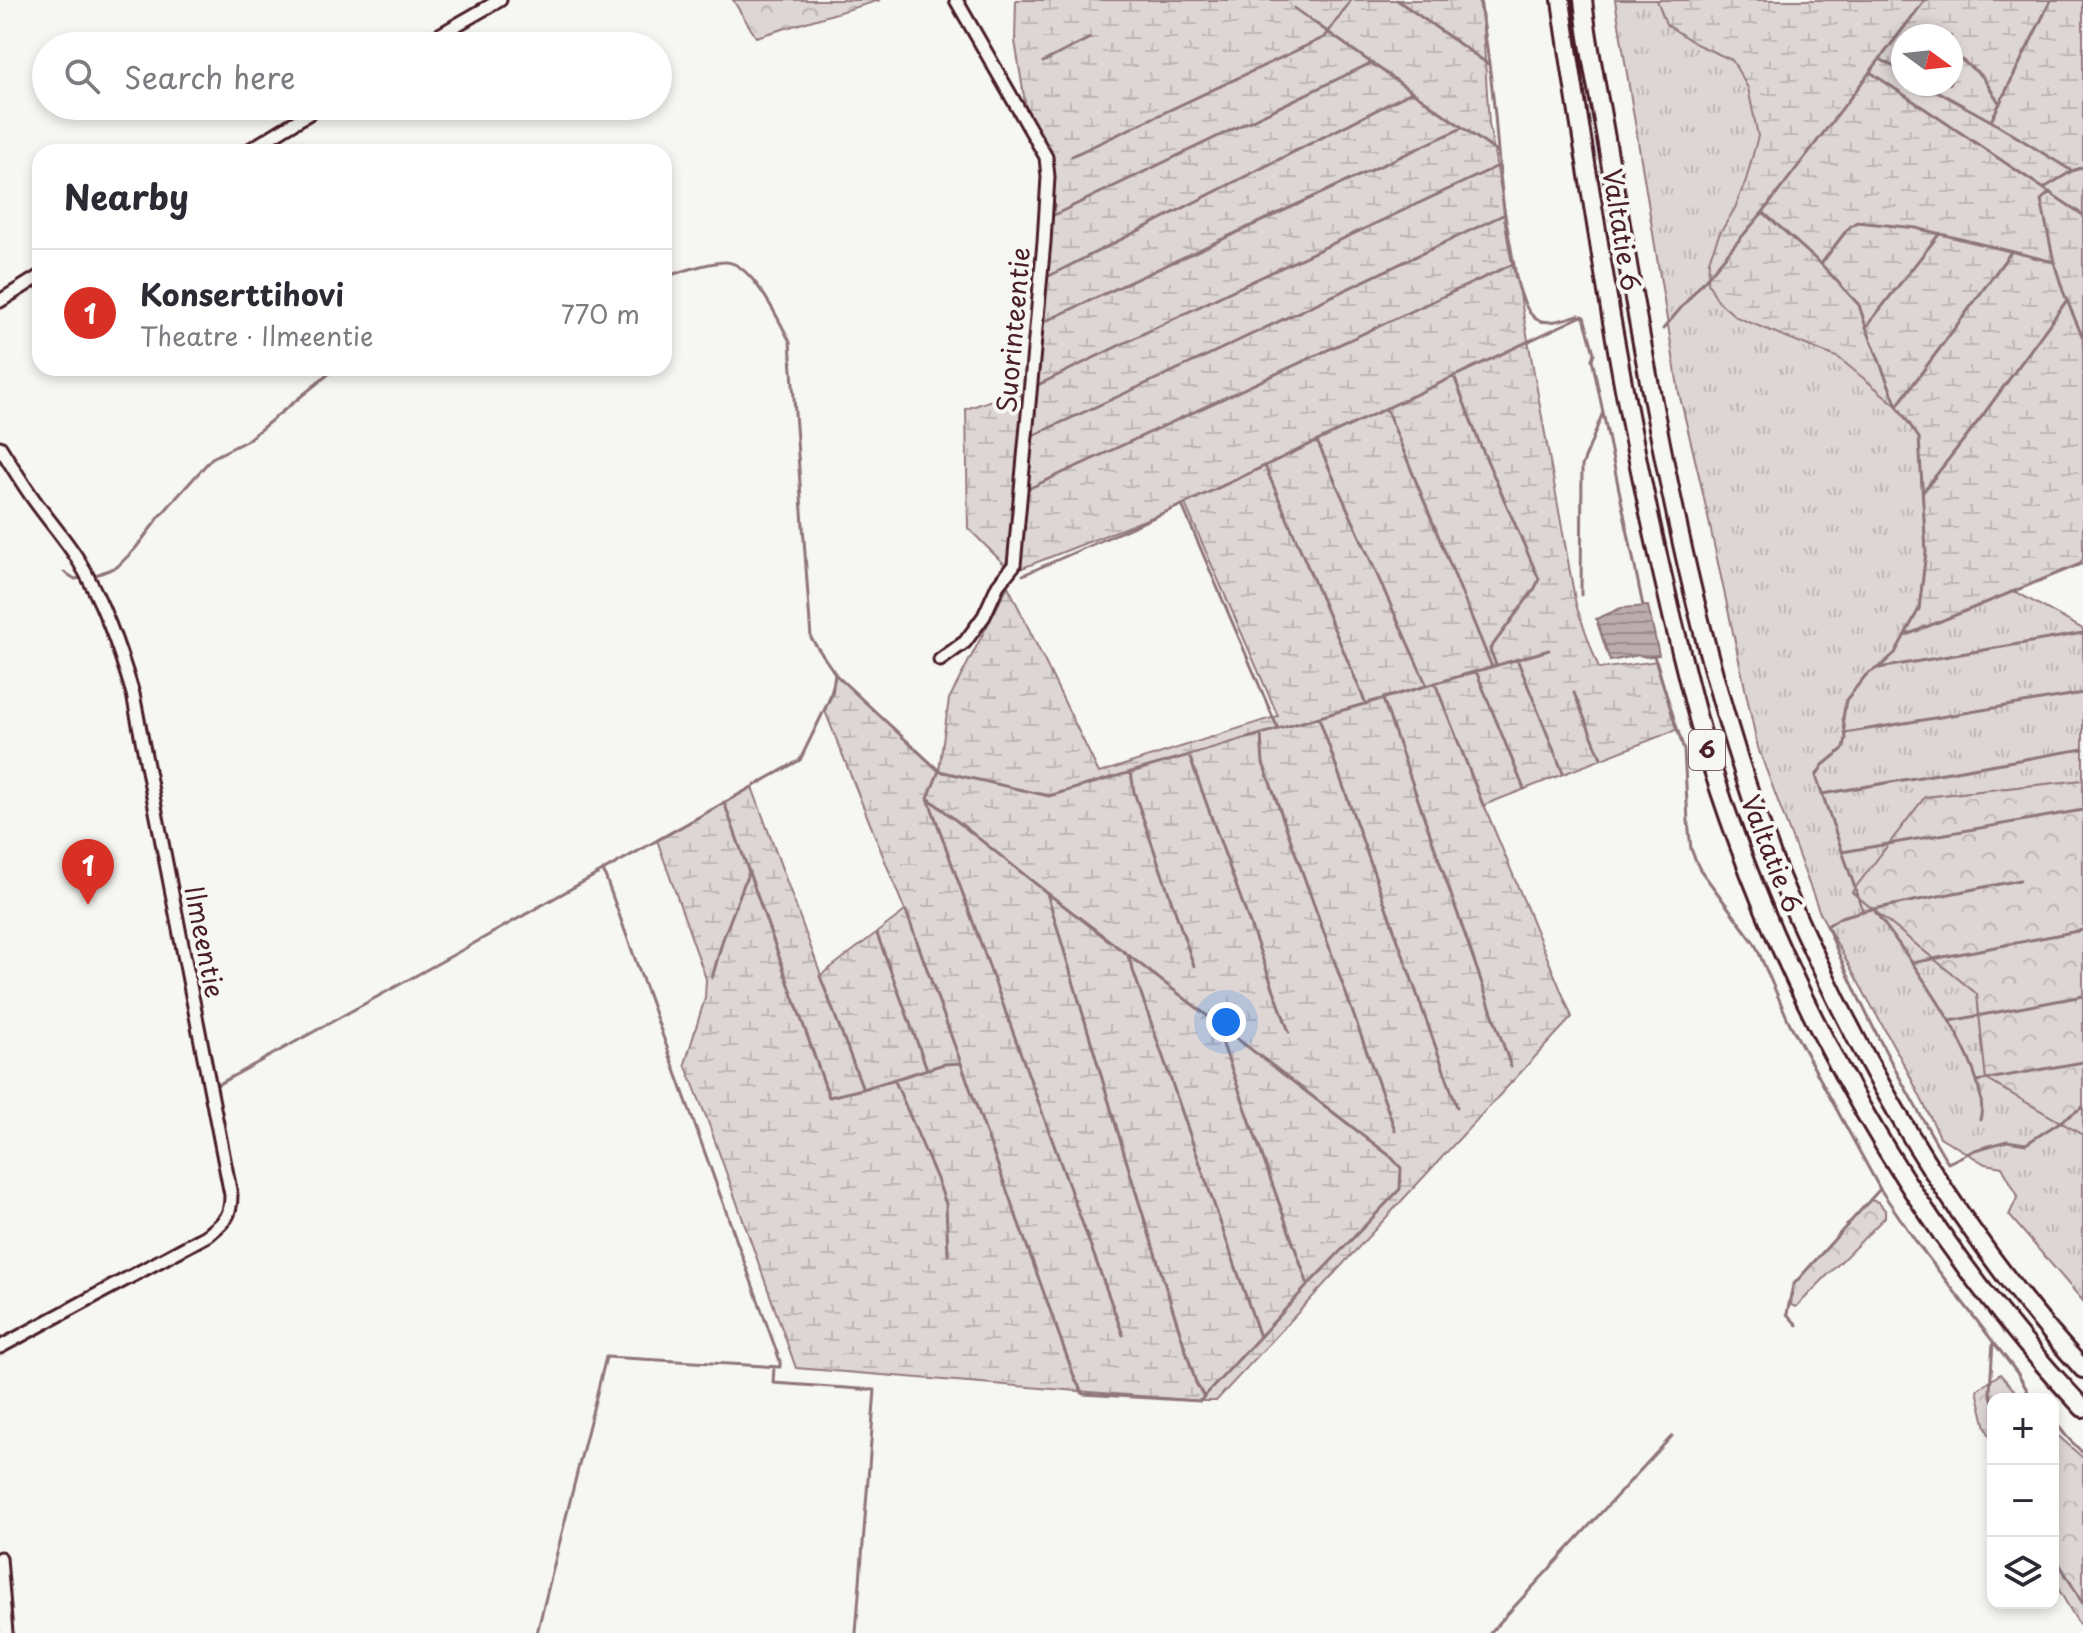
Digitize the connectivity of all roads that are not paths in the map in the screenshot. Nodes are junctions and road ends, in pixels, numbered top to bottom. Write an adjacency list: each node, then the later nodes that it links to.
1 (500, 0): 5 (street)
2 (956, 0): 11 (street, Suorinteentie)
3 (1561, 0): 14 (highway, Valtatie 6 / 6)
4 (1583, 0): 13 (highway, Valtatie 6 / 6)
5 (444, 32)
6 (298, 120): 7 (street)
7 (259, 144)
8 (32, 281): 9 (street)
9 (0, 301)
10 (0, 447): 12 (street, Ilmeentie)
11 (940, 660)
12 (0, 1347)
13 (2083, 1369)
14 (2083, 1408)
15 (0, 1558): 16 (street)
16 (6, 1633)

